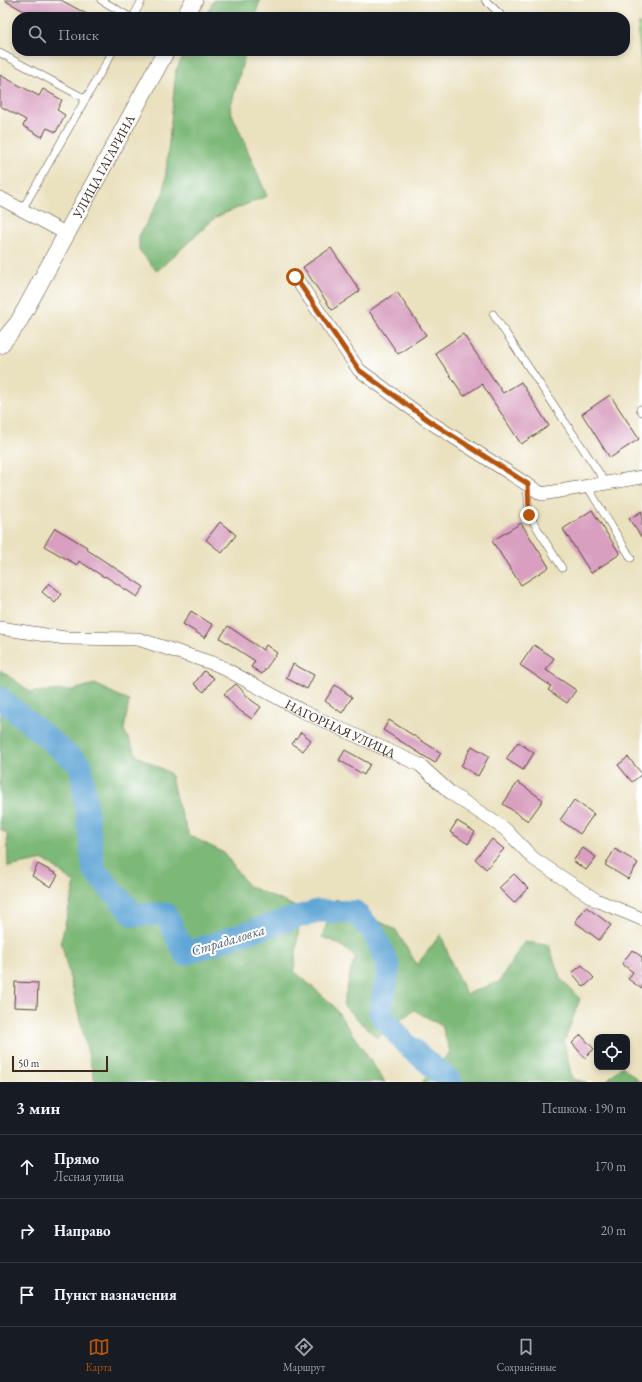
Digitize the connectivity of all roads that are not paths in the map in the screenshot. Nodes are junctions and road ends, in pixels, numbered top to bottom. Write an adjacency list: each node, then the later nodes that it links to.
1 (101, 0): 5 (lane)
2 (142, 0): 6 (lane)
3 (194, 0): 7 (street)
4 (485, 0): 8 (lane)
5 (122, 12)
6 (134, 12)
7 (188, 12)
8 (498, 12)
9 (0, 53): 12 (lane)
10 (110, 56): 12 (lane)
11 (163, 56): 15 (street, УЛИЦА ГАГАРИНА)
12 (86, 99): 14 (lane)
13 (0, 198): 14 (street)
14 (22, 210): 15 (street)
15 (66, 234): 18 (street, УЛИЦА ГАГАРИНА)
16 (295, 277): 21 (street)
17 (493, 314): 20 (lane)
18 (0, 345)
19 (642, 477): 20 (street)
20 (606, 483): 22 (street)
21 (528, 484): 22 (street); 24 (lane)
22 (587, 486): 23 (lane)
23 (631, 558)
24 (562, 568)
25 (0, 628): 26 (street, НАГОРНАЯ УЛИЦА)
26 (642, 918)

